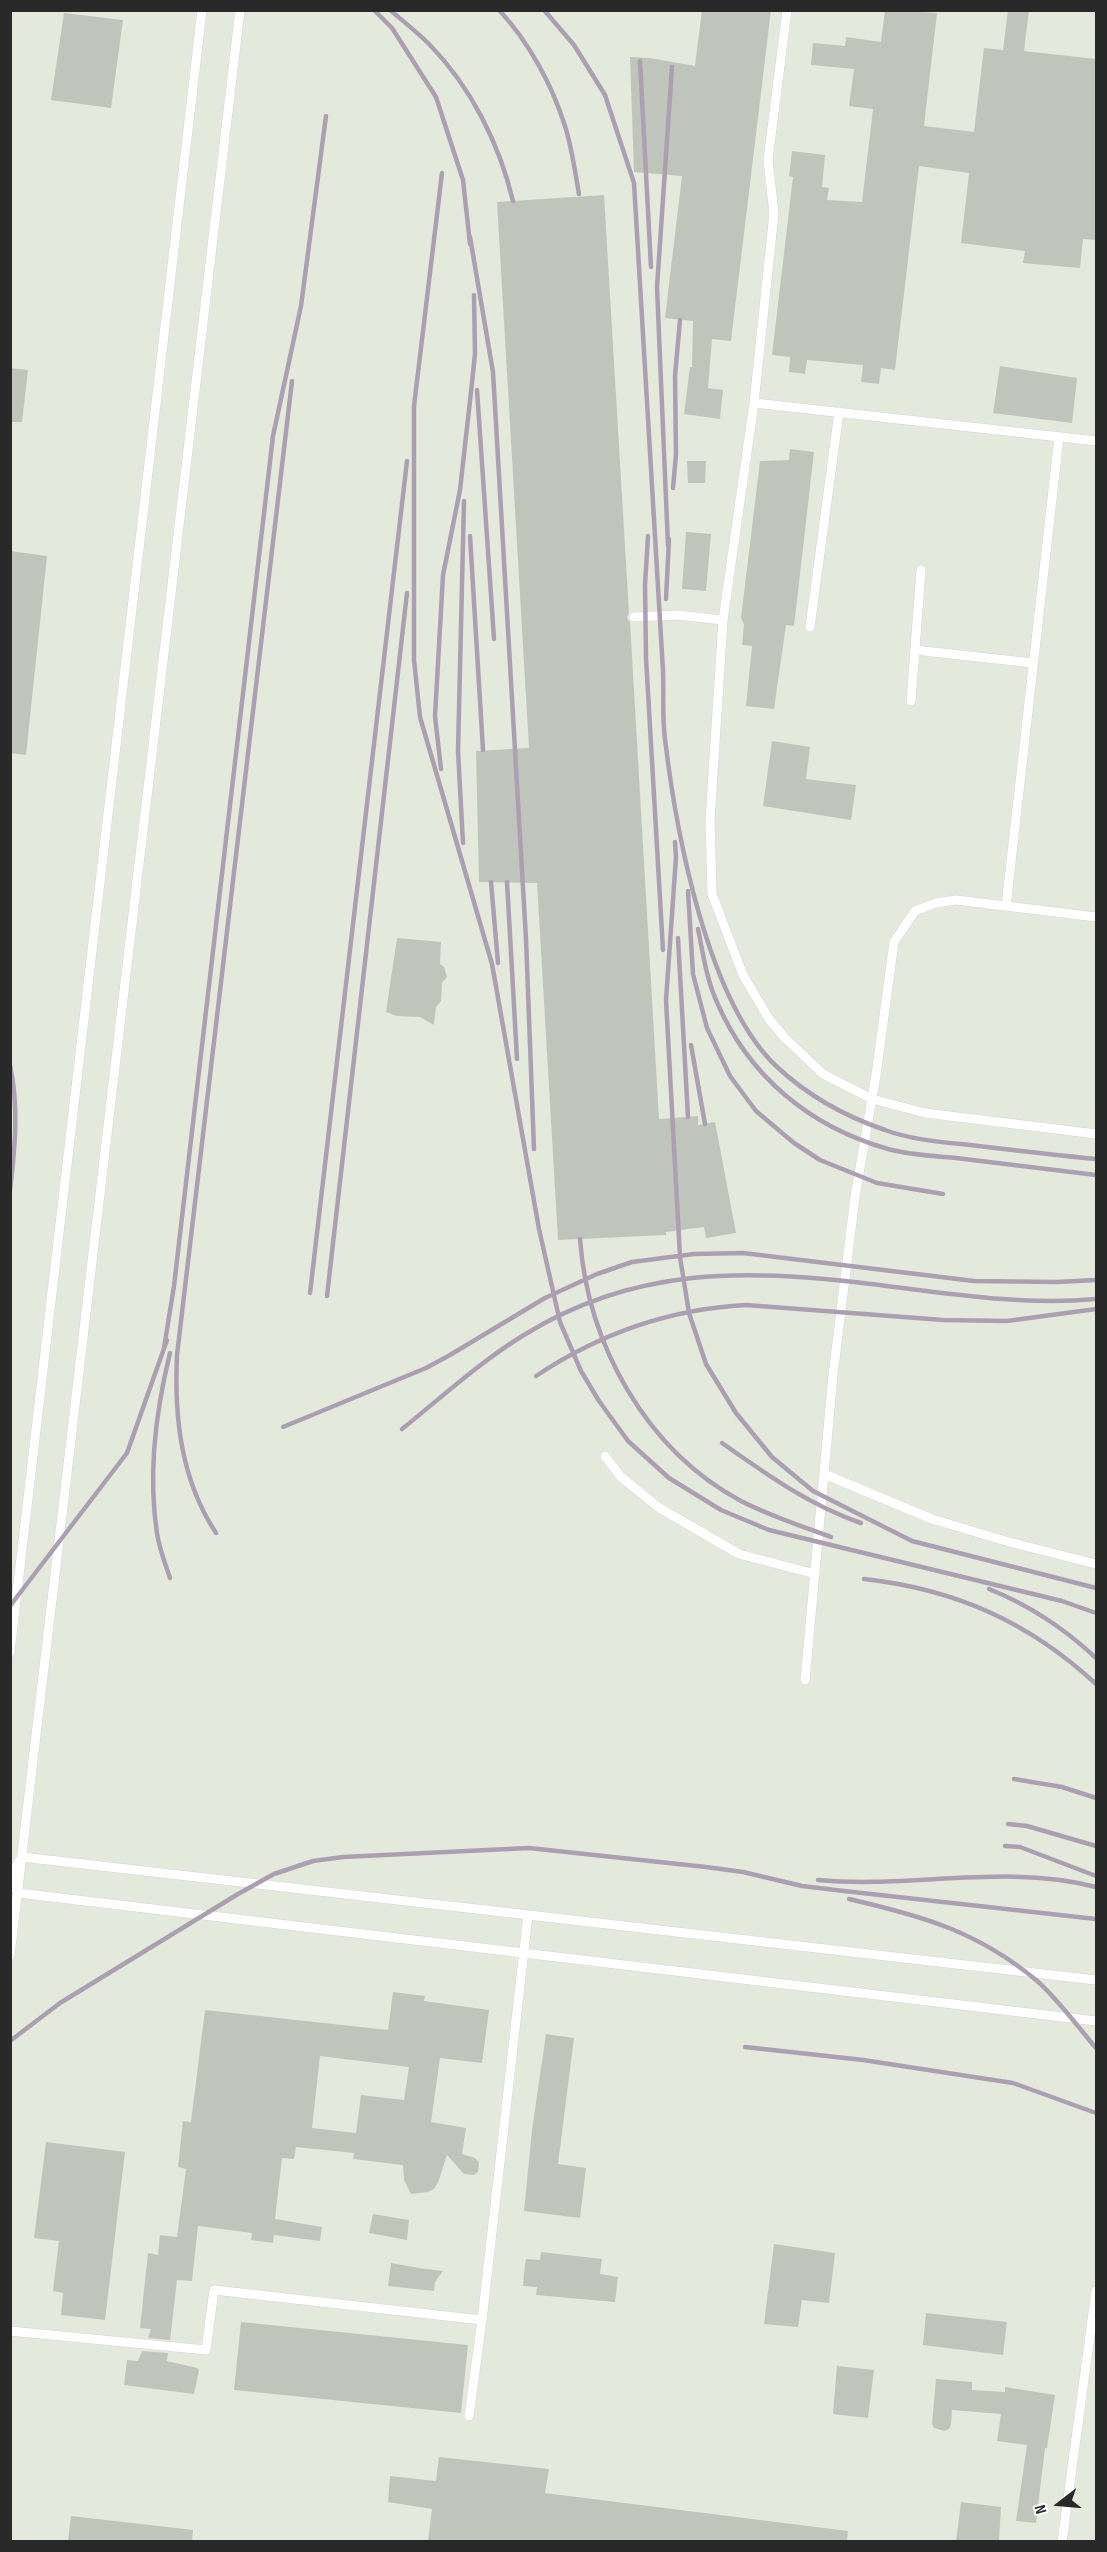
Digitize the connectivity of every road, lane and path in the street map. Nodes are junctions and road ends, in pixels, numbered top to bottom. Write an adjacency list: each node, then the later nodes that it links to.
1 (202, 10): 23 (lane)
2 (240, 10): 25 (lane)
3 (787, 10): 4 (lane)
4 (754, 403): 5 (lane); 10 (lane)
5 (839, 412): 6 (lane); 11 (lane)
6 (1059, 437): 7 (lane); 13 (lane)
7 (1096, 441)
8 (921, 570): 12 (lane)
9 (634, 617): 10 (lane)
10 (723, 620): 17 (lane)
11 (810, 627)
12 (915, 650): 13 (lane); 14 (lane)
13 (1033, 663): 15 (lane)
14 (911, 701)
15 (1006, 906): 16 (lane); 17 (lane)
16 (1096, 917)
17 (872, 1099): 18 (lane); 20 (lane)
18 (1096, 1134)
19 (605, 1456): 22 (lane)
20 (824, 1474): 21 (lane); 22 (lane)
21 (1096, 1564)
22 (815, 1574): 24 (lane)
23 (10, 1652)
24 (806, 1680)
25 (22, 1857): 26 (lane); 27 (lane); 28 (lane)
26 (10, 1877): 27 (lane)
27 (18, 1893): 29 (lane); 30 (lane)
28 (528, 1915): 29 (lane); 31 (lane)
29 (524, 1953): 32 (lane); 34 (lane)
30 (10, 1955)
31 (1096, 1980)
32 (1096, 2021)
33 (1096, 2291): 36 (lane)
34 (482, 2320): 35 (lane); 37 (lane)
35 (10, 2331)
36 (1093, 2345): 38 (lane)
37 (469, 2416)
38 (1062, 2541)

